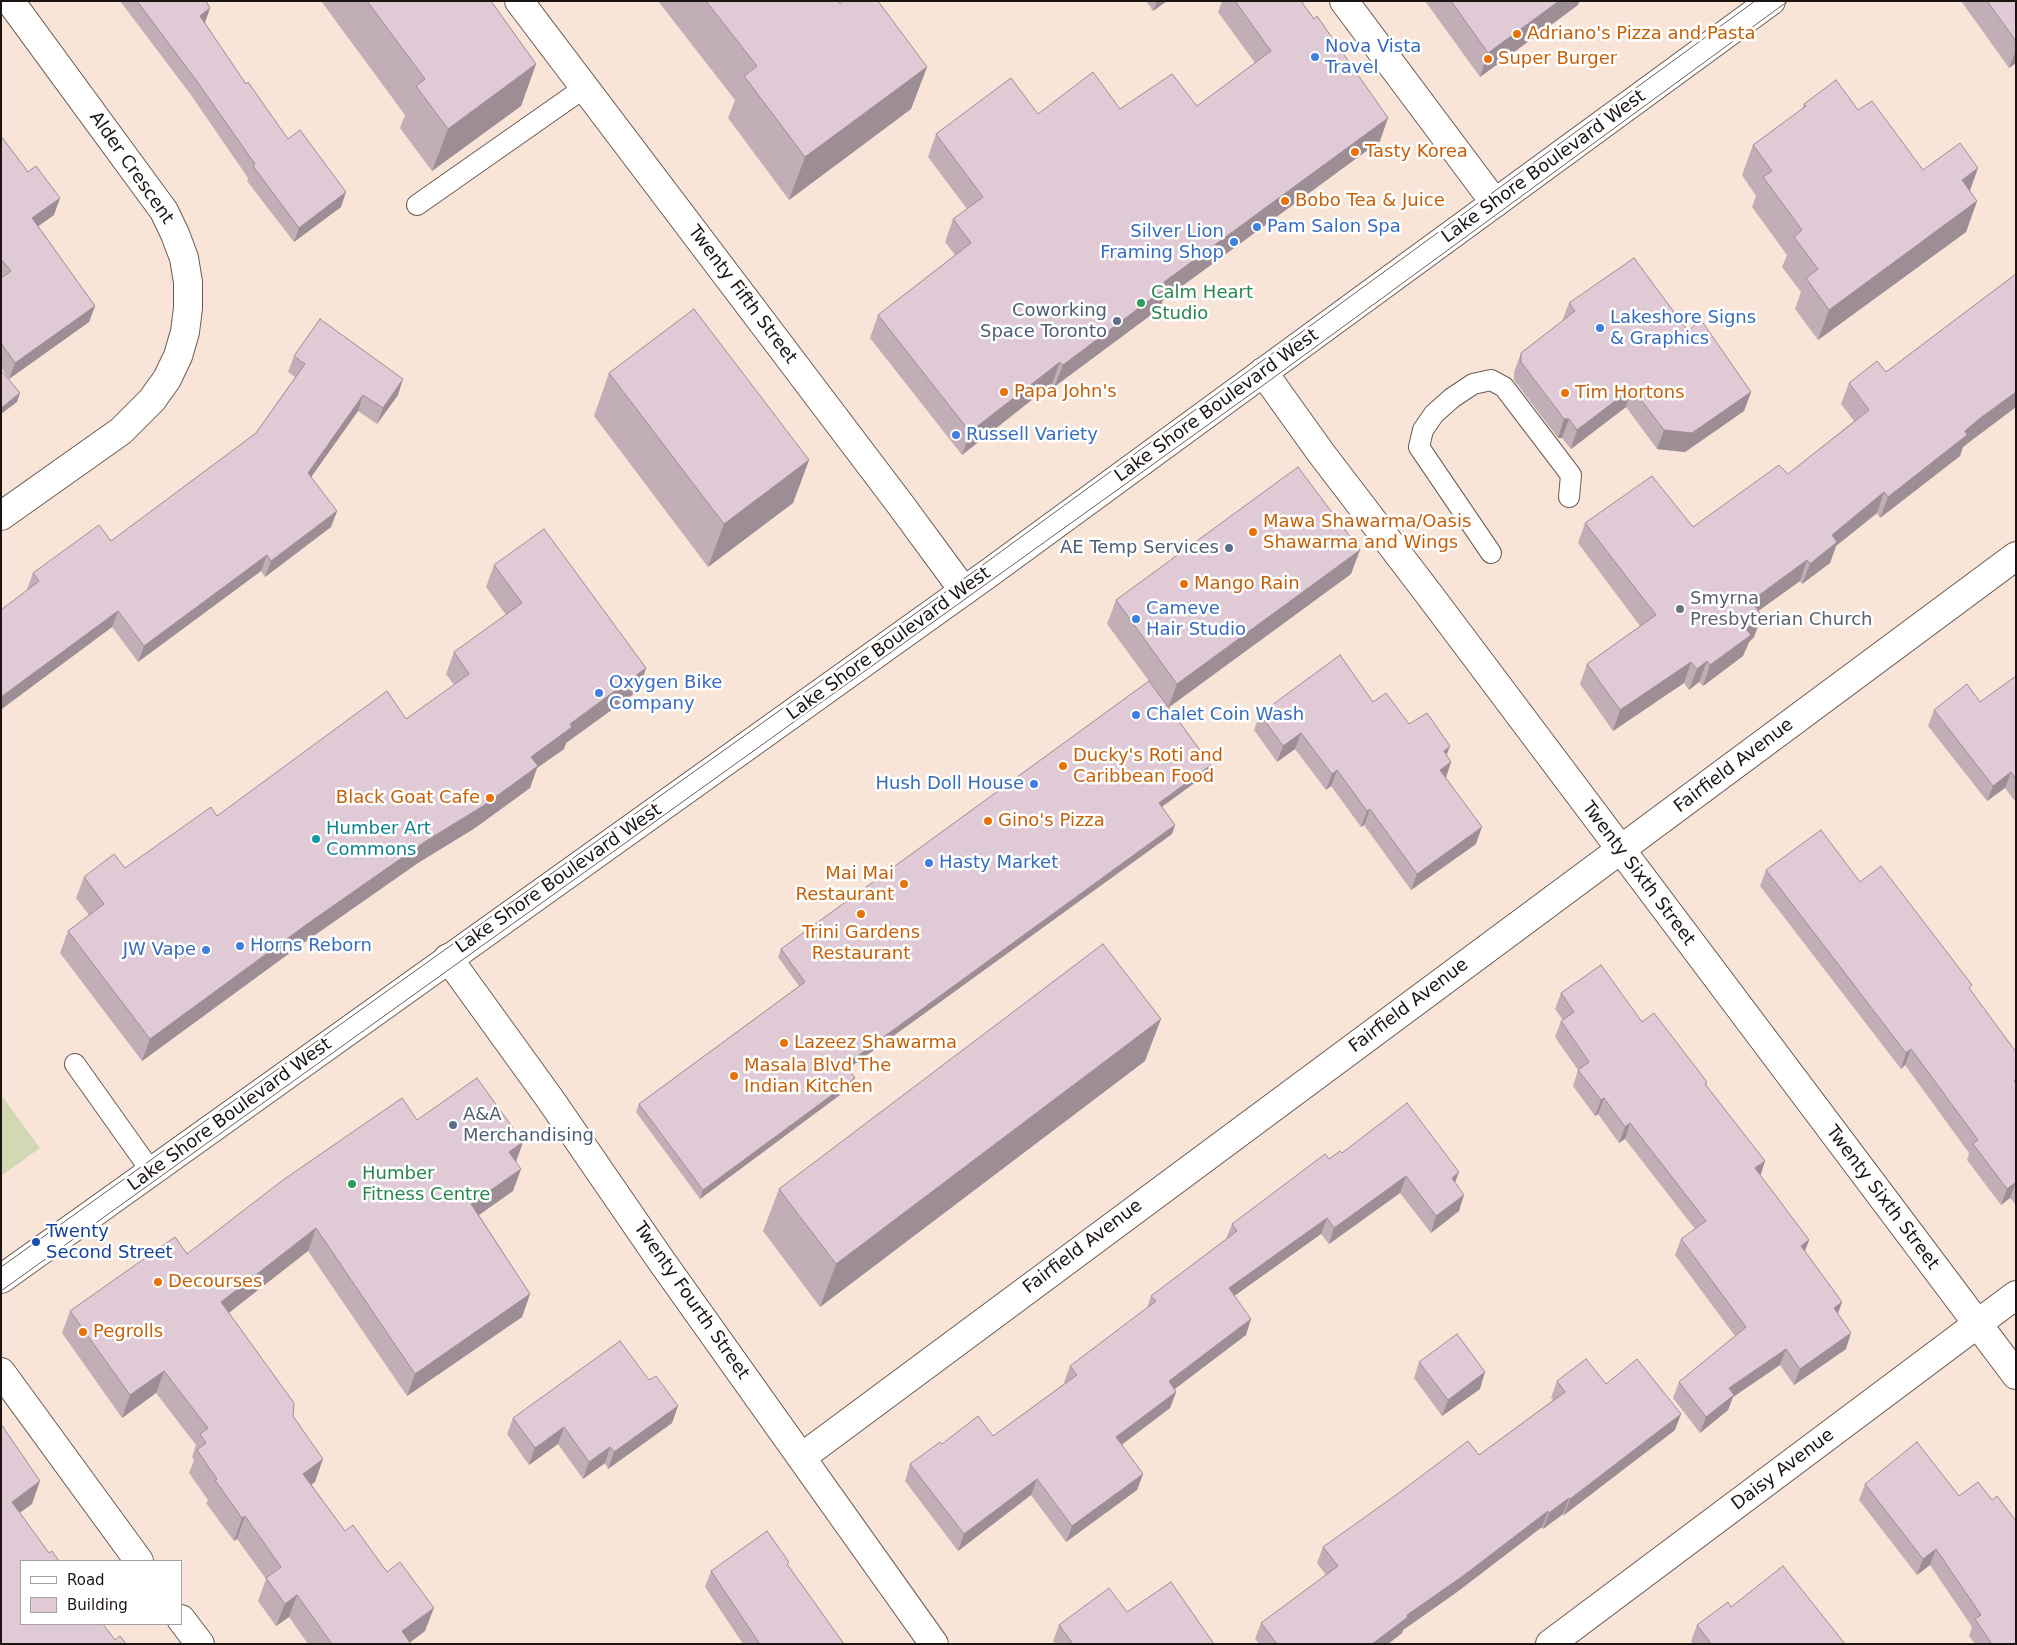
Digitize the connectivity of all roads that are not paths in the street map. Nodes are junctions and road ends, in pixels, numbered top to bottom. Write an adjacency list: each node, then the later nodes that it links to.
1 (10, 1): 10 (street, Alder Crescent)
2 (519, 1): 5 (street, Twenty Fifth Street)
3 (1344, 1): 6 (street)
4 (1771, 1): 6 (street, Lake Shore Boulevard West)
5 (584, 88): 7 (lane); 13 (street, Twenty Fifth Street)
6 (1495, 203): 8 (street, Lake Shore Boulevard West)
7 (417, 205)
8 (1263, 372): 13 (street, Lake Shore Boulevard West); 14 (street, Twenty Sixth Street)
9 (1568, 497): 11 (lane)
10 (1, 516)
11 (1491, 553)
12 (2016, 556): 14 (street, Fairfield Avenue)
13 (964, 591): 15 (street, Lake Shore Boulevard West)
14 (1620, 850): 20 (street, Twenty Sixth Street); 23 (street, Fairfield Avenue)
15 (448, 958): 17 (street, Lake Shore Boulevard West); 23 (street, Twenty Fourth Street)
16 (75, 1064): 17 (lane)
17 (151, 1171): 18 (street, Lake Shore Boulevard West)
18 (1, 1279)
19 (2016, 1295): 20 (street, Daisy Avenue)
20 (1978, 1325): 22 (street, Twenty Sixth Street); 28 (street, Daisy Avenue)
21 (1, 1372): 24 (street)
22 (2016, 1375)
23 (802, 1457): 27 (street, Twenty Fourth Street)
24 (138, 1560)
25 (182, 1620): 26 (street)
26 (200, 1644)
27 (934, 1644)
28 (1550, 1644)

